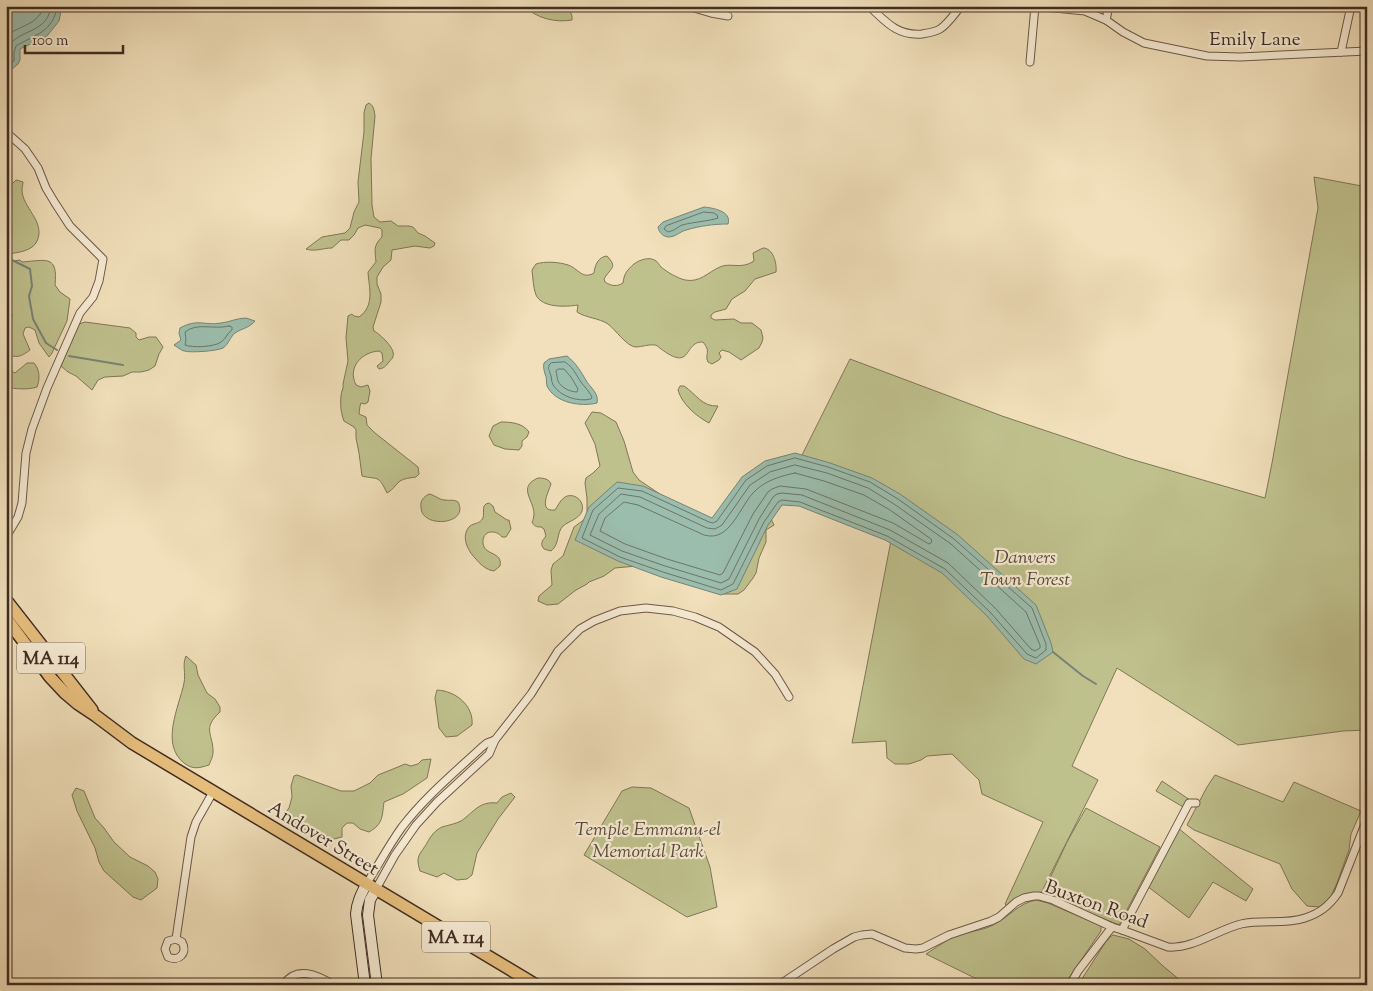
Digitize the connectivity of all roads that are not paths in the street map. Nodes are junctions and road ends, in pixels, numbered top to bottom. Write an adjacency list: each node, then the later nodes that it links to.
1 (687, 6): 7 (street)
2 (869, 6): 3 (street)
3 (961, 6)
4 (1034, 6): 8 (street, Emily Lane); 11 (street)
5 (1109, 6): 8 (street)
6 (1351, 6): 10 (street)
7 (728, 16)
8 (1106, 20): 10 (street, Emily Lane)
9 (1367, 50): 10 (street, Emily Lane)
10 (1341, 52)
11 (1030, 62)
12 (6, 132): 13 (street)
13 (6, 537)
14 (6, 600): 17 (highway, Andover Street / MA 114)
15 (6, 618): 17 (highway, Andover Street / MA 114)
16 (789, 697): 21 (street)
17 (96, 716): 18 (highway, Andover Street / MA 114)
18 (212, 792): 21 (highway, Andover Street / MA 114); 24 (street)
19 (1196, 803): 23 (street)
20 (1367, 819): 23 (street, Buxton Road)
21 (372, 886): 27 (main road); 28 (main road); 29 (highway, Andover Street / MA 114)
22 (1112, 927): 23 (street, Buxton Road); 30 (street, Buxton Road); 31 (street)
23 (1122, 930)
24 (176, 939)
25 (282, 985): 26 (street)
26 (334, 985)
27 (365, 985)
28 (377, 985)
29 (536, 985)
30 (779, 985)
31 (1070, 985)

